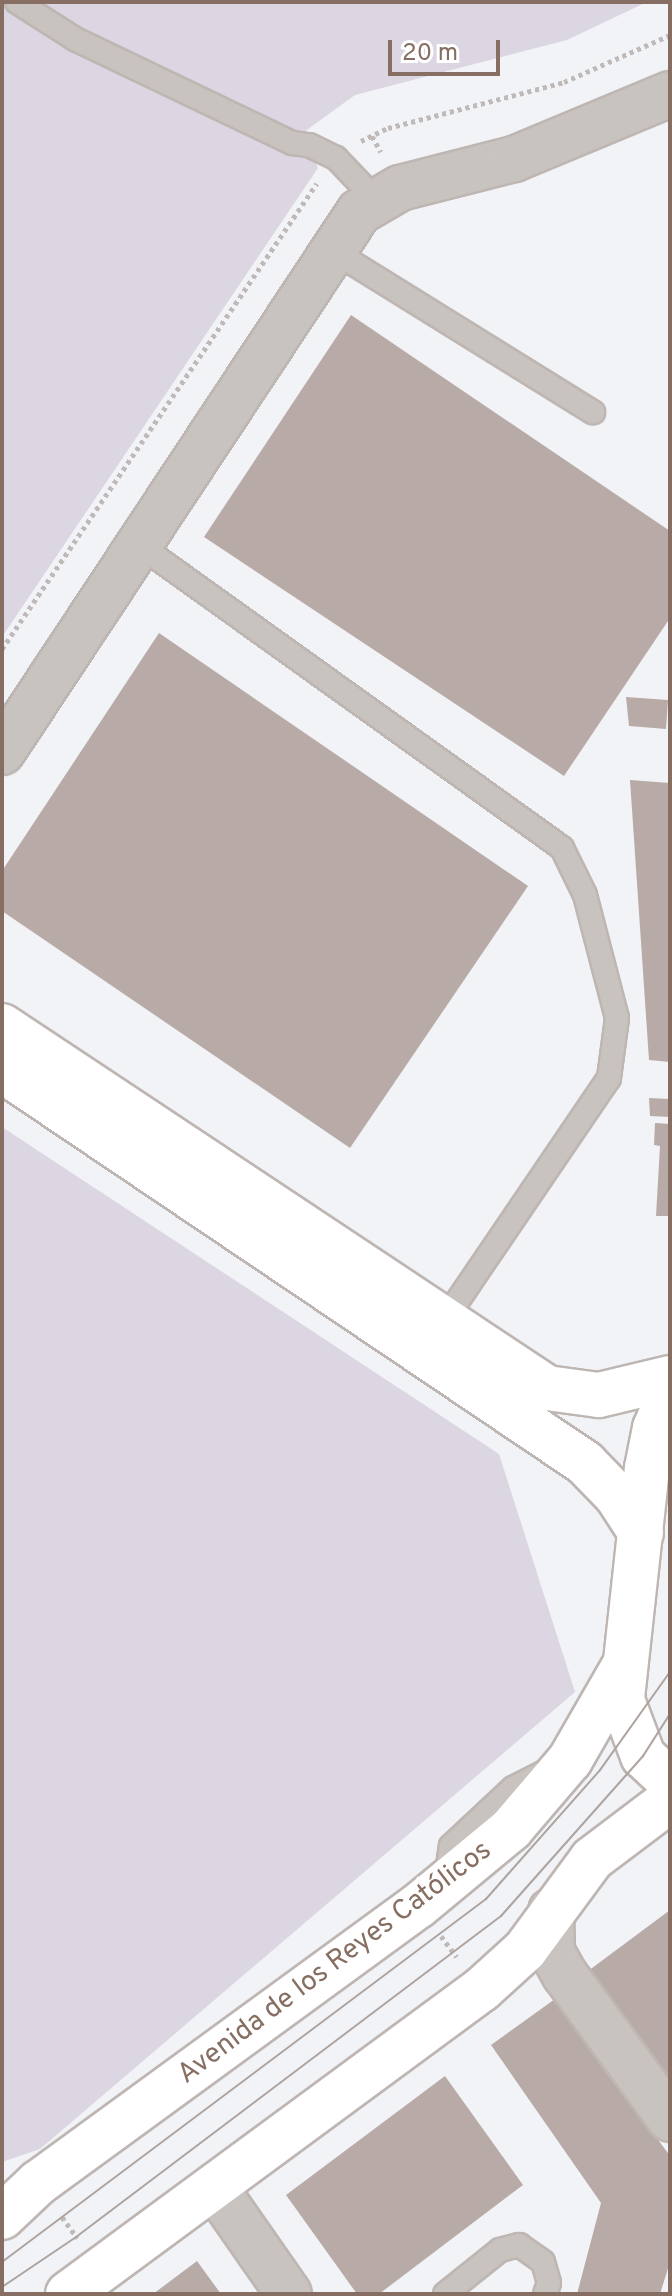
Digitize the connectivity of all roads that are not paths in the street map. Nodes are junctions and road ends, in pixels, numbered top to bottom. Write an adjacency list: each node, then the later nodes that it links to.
1 (17, 2): 3 (lane)
2 (670, 94): 3 (street)
3 (376, 200): 4 (street)
4 (333, 251): 5 (lane); 6 (street)
5 (593, 412)
6 (139, 545): 7 (street); 10 (lane)
7 (2, 752)
8 (2, 1026): 10 (main road)
9 (2, 1070): 13 (main road)
10 (443, 1322): 11 (main road)
11 (670, 1378)
12 (670, 1393): 13 (main road)
13 (641, 1533): 14 (main road)
14 (623, 1668): 15 (main road); 20 (main road, Avenida de los Reyes Católicos)
15 (670, 1781)
16 (670, 1800): 17 (main road)
17 (551, 1911): 18 (street); 19 (main road)
18 (670, 2119)
19 (215, 2188): 21 (main road); 22 (street)
20 (17, 2198)
21 (84, 2282)
22 (289, 2294)
23 (445, 2294): 24 (lane)
24 (545, 2294)

